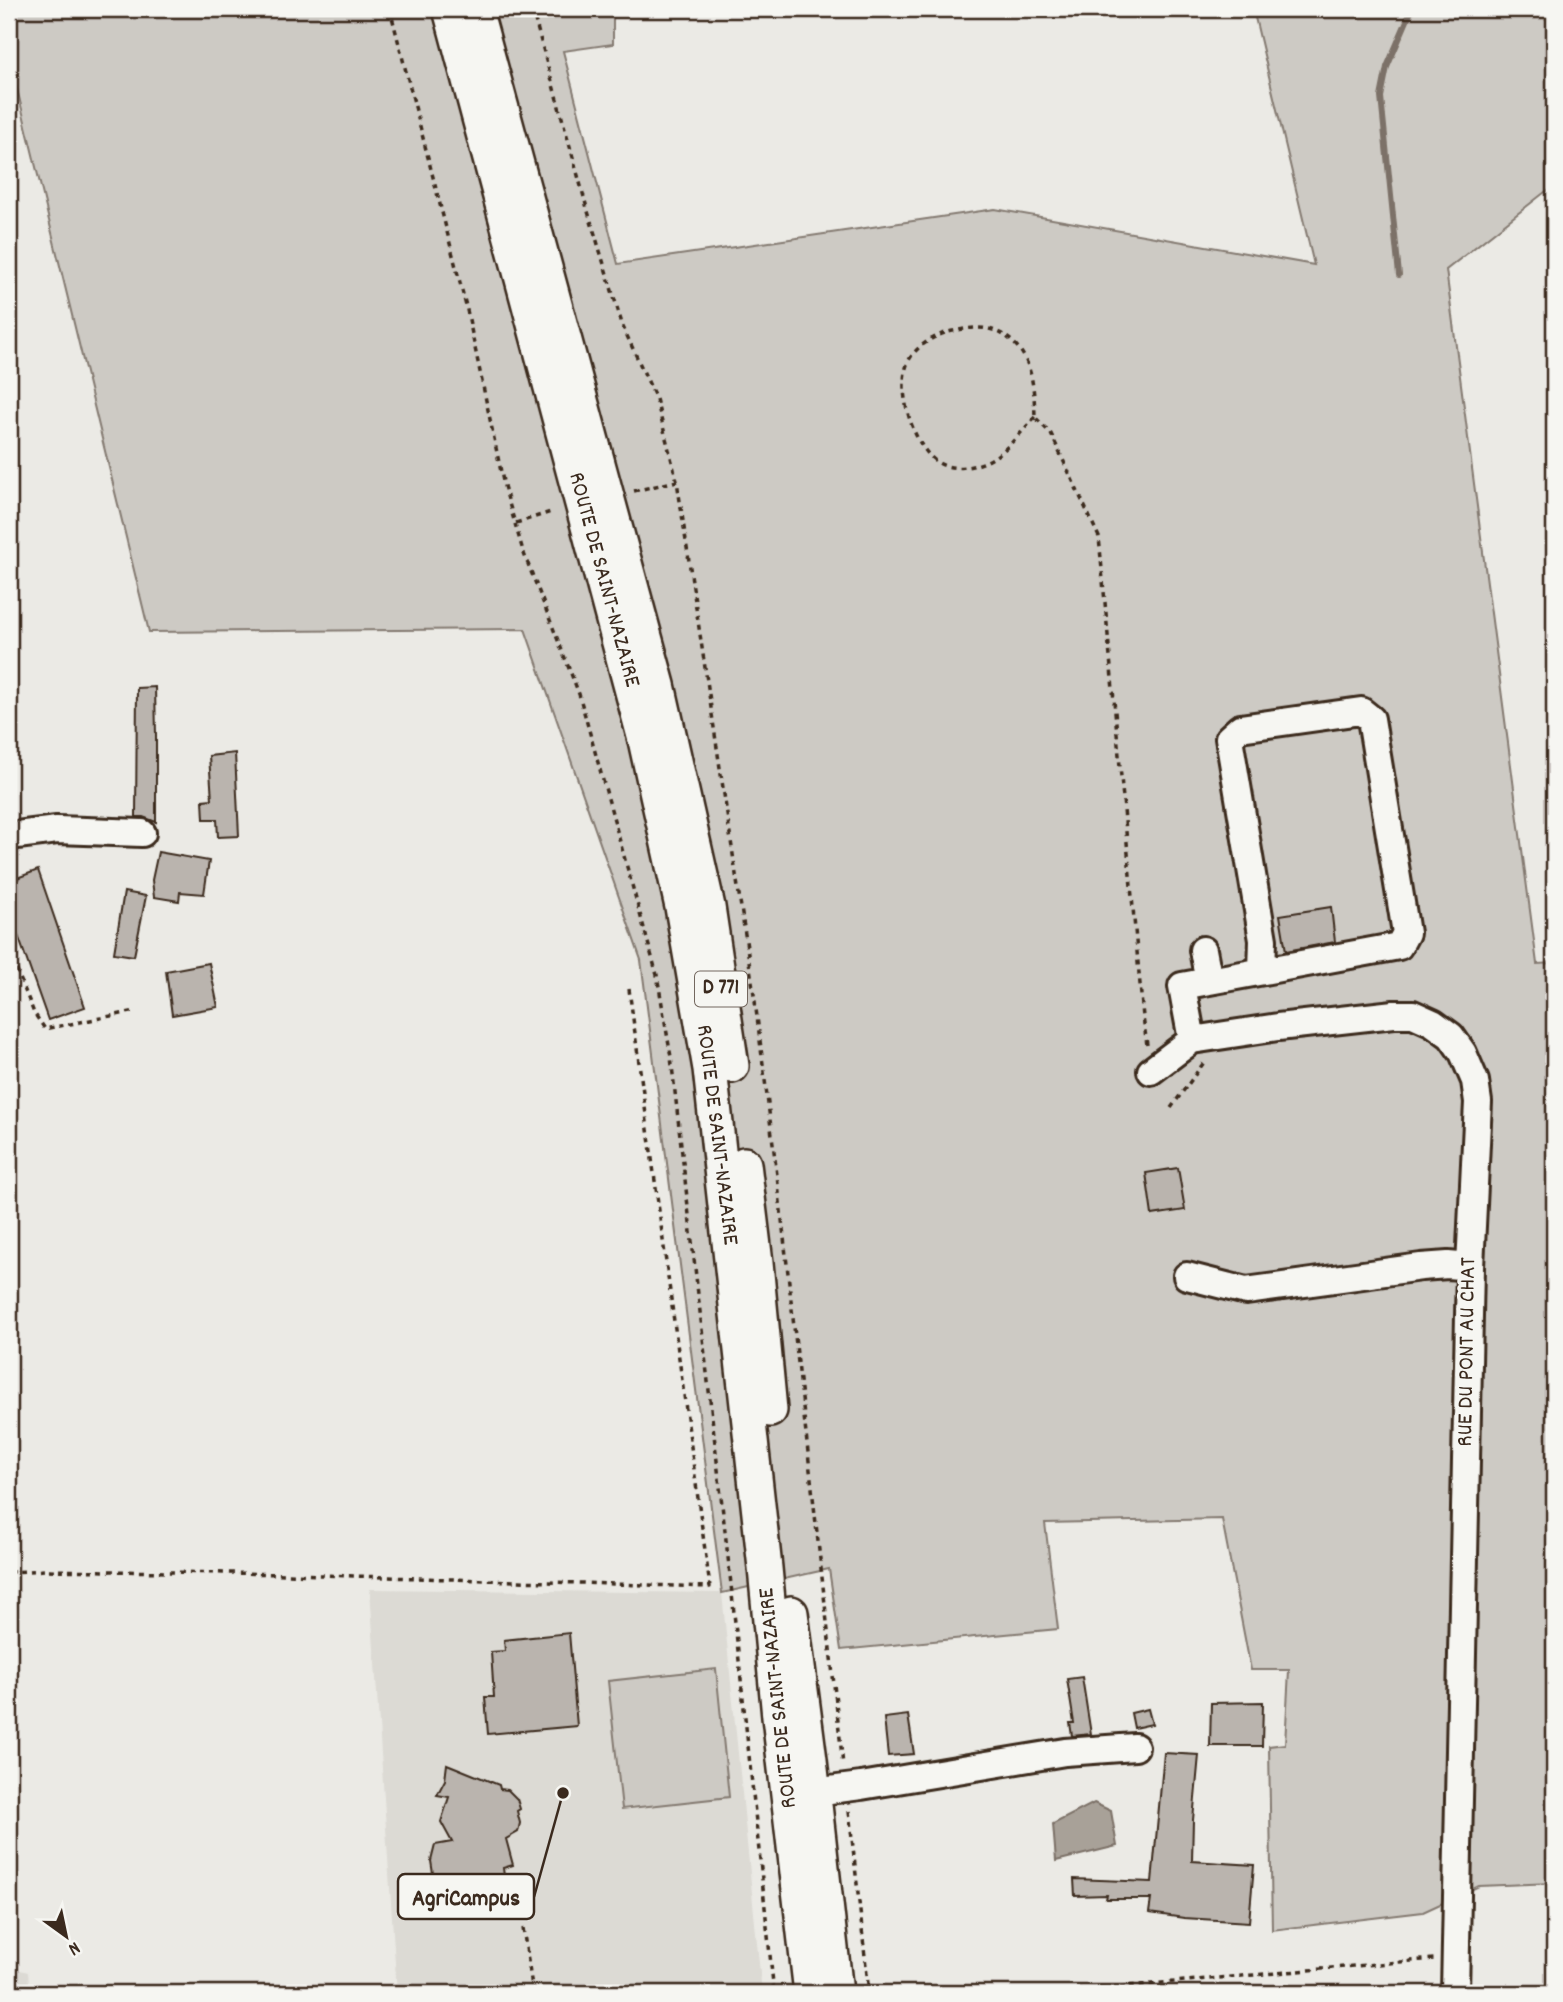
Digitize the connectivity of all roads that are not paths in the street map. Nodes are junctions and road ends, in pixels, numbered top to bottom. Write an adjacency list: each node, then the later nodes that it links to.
1 (450, 9): 14 (main road, ROUTE DE SAINT-NAZAIRE)
2 (475, 9): 13 (main road, ROUTE DE SAINT-NAZAIRE / D 771)
3 (142, 832): 4 (street)
4 (9, 836)
5 (1203, 950): 7 (street)
6 (1262, 971): 6 (street); 7 (street)
7 (1209, 981): 8 (street)
8 (1201, 1047): 9 (street, RUE DU PONT AU CHAT); 10 (street, RUE DU PONT AU CHAT)
9 (1151, 1071)
10 (1470, 1267): 11 (street); 16 (street, RUE DU PONT AU CHAT)
11 (1187, 1276)
12 (1135, 1747): 13 (street)
13 (814, 1792): 15 (main road, ROUTE DE SAINT-NAZAIRE / D 771)
14 (811, 1993)
15 (836, 1993)
16 (1455, 1993)

